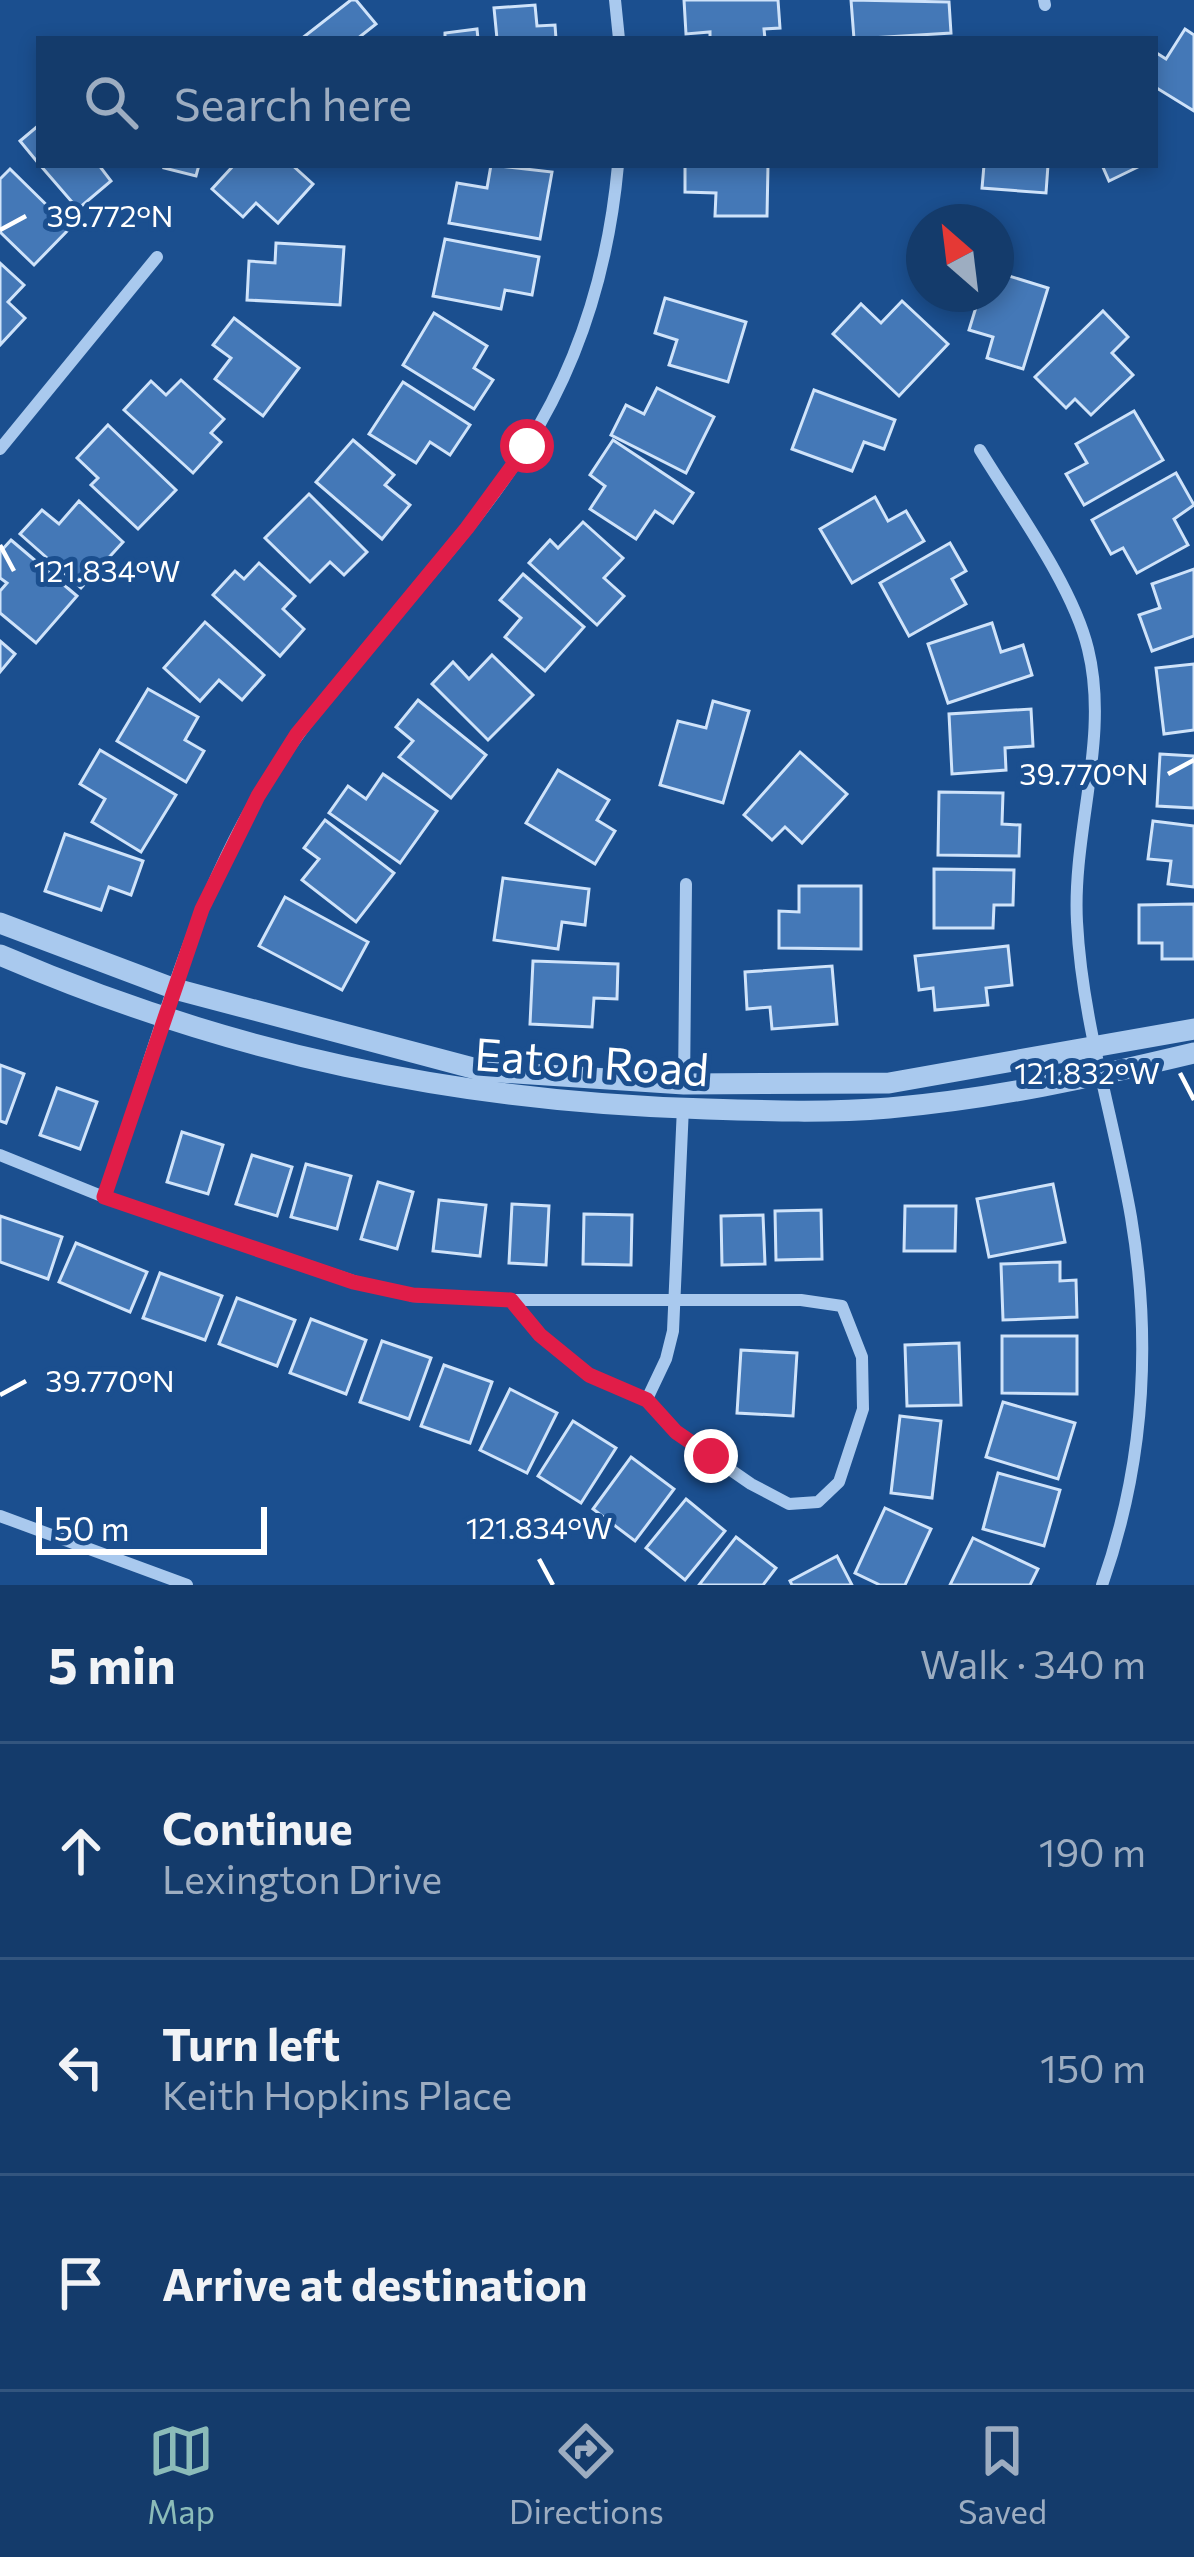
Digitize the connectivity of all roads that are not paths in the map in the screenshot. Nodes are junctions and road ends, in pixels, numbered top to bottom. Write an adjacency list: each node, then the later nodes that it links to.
1 (615, 0): 2 (street)
2 (619, 36)
3 (618, 168): 10 (street)
4 (157, 257): 5 (street)
5 (0, 449)
6 (980, 450): 13 (street)
7 (686, 884): 16 (street)
8 (0, 923): 10 (street)
9 (0, 956): 11 (street, Eaton Road)
10 (175, 989): 11 (street); 16 (street)
11 (165, 1018): 17 (street, Eaton Road); 19 (street)
12 (1194, 1029): 13 (street)
13 (1096, 1046): 15 (street); 16 (street)
14 (1194, 1053): 15 (street, Eaton Road)
15 (1101, 1075): 17 (street, Eaton Road); 25 (street)
16 (684, 1084): 17 (street)
17 (683, 1108): 21 (street)
18 (0, 1155): 19 (street)
19 (104, 1197): 20 (street)
20 (511, 1300): 21 (street); 22 (street)
21 (674, 1301): 22 (street); 22 (street)
22 (647, 1400)
23 (0, 1516): 24 (street)
24 (187, 1585)
25 (1102, 1585)

